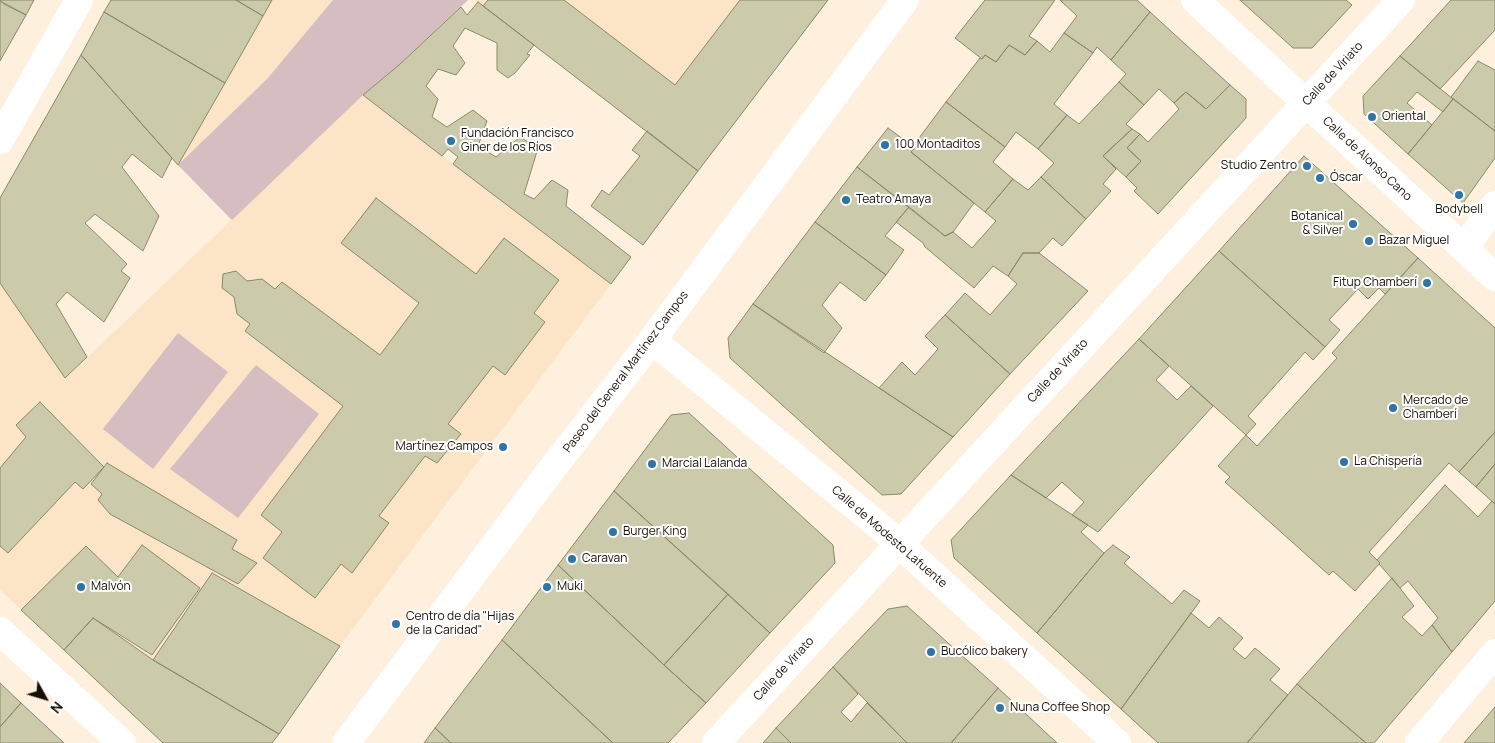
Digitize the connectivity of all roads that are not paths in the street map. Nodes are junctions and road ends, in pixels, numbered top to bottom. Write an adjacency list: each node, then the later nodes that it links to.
1 (79, 0): 6 (street)
2 (905, 0): 10 (street, Paseo del General Martínez Campos)
3 (1195, 0): 5 (street, Calle de Alonso Cano)
4 (1401, 0): 5 (street, Calle de Viriato)
5 (1306, 103): 8 (street, Calle de Alonso Cano); 11 (street, Calle de Viriato)
6 (0, 140)
7 (1495, 205): 8 (street)
8 (1464, 248): 9 (street, Calle de Alonso Cano)
9 (1495, 277)
10 (652, 340): 11 (street, Calle de Modesto Lafuente); 15 (street, Paseo del General Martínez Campos)
11 (900, 544): 16 (street, Calle de Viriato); 17 (street, Calle de Modesto Lafuente)
12 (0, 631): 14 (street)
13 (1495, 653): 18 (street)
14 (122, 743)
15 (346, 743)
16 (716, 743)
17 (1117, 743)
18 (1418, 743)

